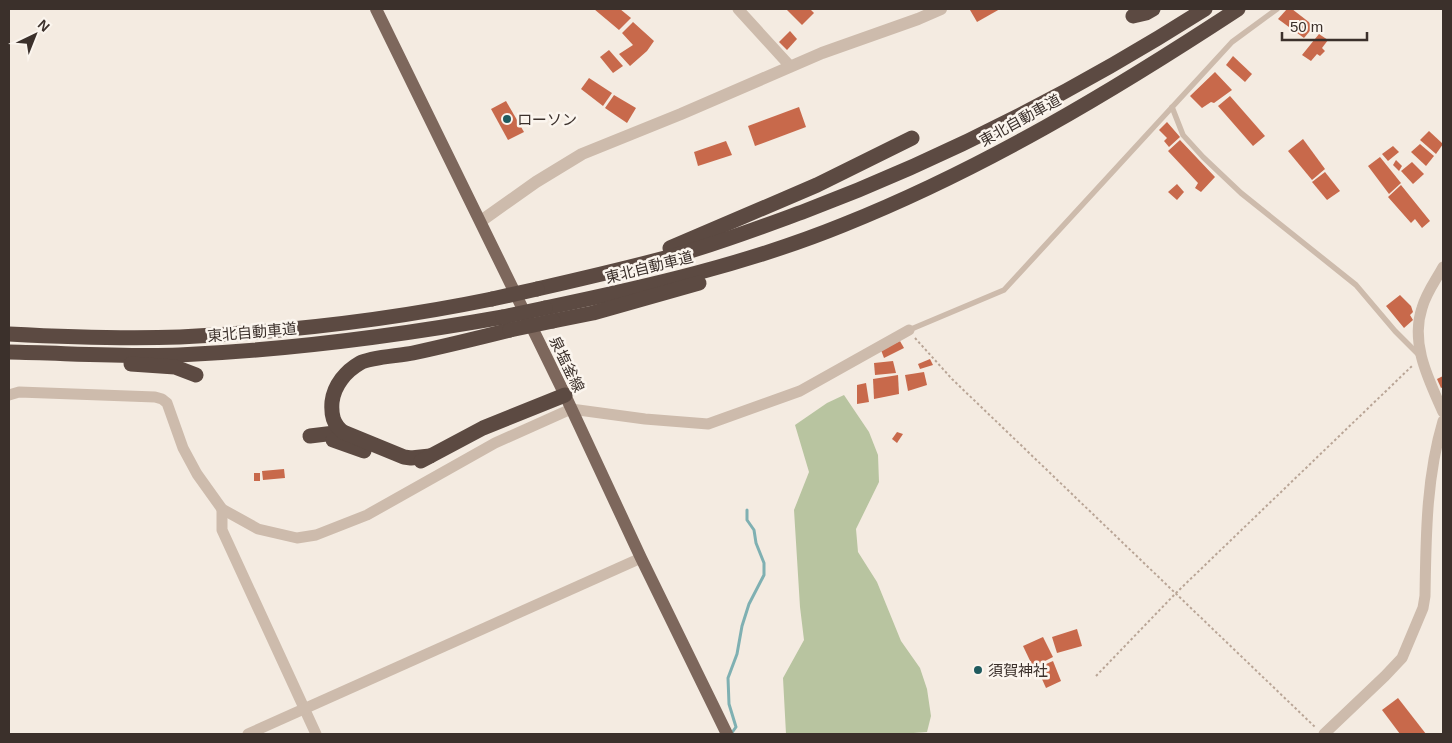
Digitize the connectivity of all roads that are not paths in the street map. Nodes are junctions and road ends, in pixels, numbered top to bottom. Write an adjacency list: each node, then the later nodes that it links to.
1 (376, 9): 12 (main road, 泉塩釜線)
2 (738, 9): 9 (street)
3 (941, 9): 9 (street)
4 (1153, 9): 8 (highway)
5 (1205, 9): 15 (highway, 東北自動車道)
6 (1238, 9): 13 (highway, 東北自動車道)
7 (1277, 9): 10 (lane)
8 (1137, 13)
9 (790, 66): 12 (street)
10 (1172, 107): 16 (lane); 19 (lane)
11 (912, 138): 15 (highway)
12 (481, 221): 22 (main road, 泉塩釜線)
13 (842, 226): 18 (highway, 東北自動車道, bridge); 26 (highway, bridge)
14 (1443, 267): 19 (street)
15 (591, 277): 17 (highway, 東北自動車道, bridge)
16 (909, 330): 22 (street)
17 (9, 334)
18 (9, 353): 20 (highway)
19 (1422, 357): 23 (street)
20 (196, 375)
21 (9, 395): 27 (street)
22 (568, 402): 26 (highway); 27 (street); 28 (main road, 泉塩釜線)
23 (1443, 412)
24 (1443, 422): 31 (street)
25 (310, 436): 26 (highway)
26 (338, 436)
27 (222, 509): 29 (street)
28 (641, 558): 29 (street); 30 (main road, 泉塩釜線)
29 (305, 708): 32 (street); 33 (street)
30 (724, 729)
31 (1320, 731)
32 (248, 734)
33 (316, 734)

